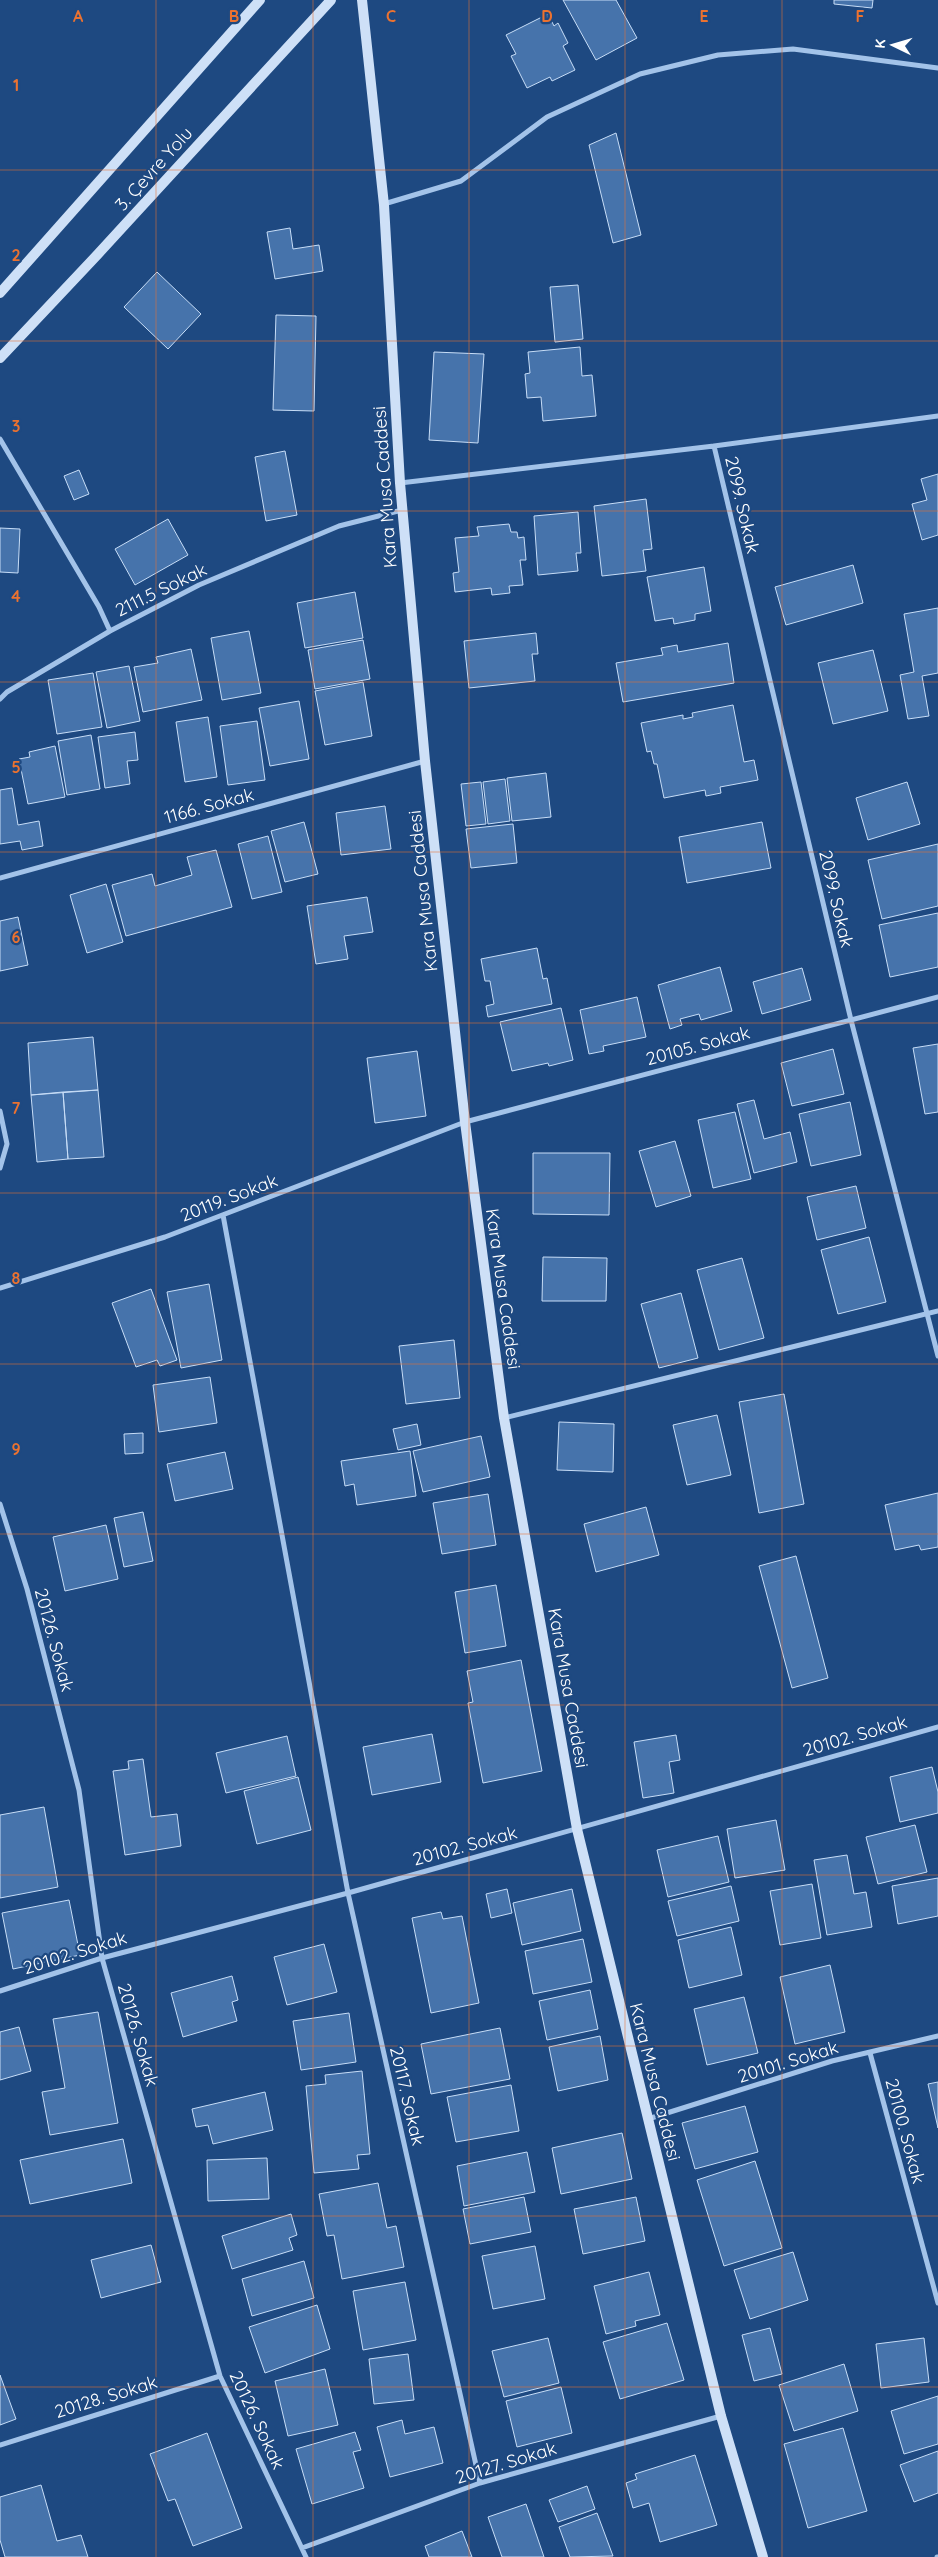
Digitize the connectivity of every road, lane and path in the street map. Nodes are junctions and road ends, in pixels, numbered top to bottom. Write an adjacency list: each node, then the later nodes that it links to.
1 (260, 0): 6 (street, 3. Çevre Yolu)
2 (331, 0): 7 (street, 3. Çevre Yolu)
3 (362, 0): 5 (street, Kara Musa Caddesi)
4 (938, 68): 5 (street)
5 (384, 205): 11 (street, Kara Musa Caddesi)
6 (0, 293)
7 (0, 358)
8 (938, 416): 10 (street)
9 (0, 439): 13 (street, 2111.5 Sokak)
10 (714, 446): 11 (street); 18 (street, 2099. Sokak)
11 (400, 483): 12 (street, Kara Musa Caddesi)
12 (403, 510): 13 (street, 2111.5 Sokak); 15 (street, Kara Musa Caddesi)
13 (110, 631): 14 (street)
14 (0, 699)
15 (425, 761): 16 (street, 1166. Sokak); 20 (street, Kara Musa Caddesi)
16 (0, 878)
17 (938, 998): 18 (street, 20105. Sokak)
18 (851, 1020): 20 (street, 20105. Sokak); 25 (street, 2099. Sokak)
19 (0, 1111): 21 (street)
20 (465, 1122): 22 (street, 20119. Sokak); 27 (street, Kara Musa Caddesi)
21 (0, 1168)
22 (223, 1215): 23 (street, 20119. Sokak); 31 (street, 20117. Sokak)
23 (0, 1288)
24 (938, 1310): 25 (street)
25 (926, 1314): 26 (street, 2099. Sokak); 27 (street)
26 (938, 1356)
27 (504, 1418): 30 (street, Kara Musa Caddesi)
28 (0, 1504): 32 (street, 20126. Sokak)
29 (938, 1727): 30 (street, 20102. Sokak)
30 (577, 1829): 31 (street, 20102. Sokak); 36 (street, Kara Musa Caddesi)
31 (348, 1893): 32 (street, 20102. Sokak); 41 (street, 20117. Sokak)
32 (102, 1958): 33 (street, 20102. Sokak); 38 (street, 20126. Sokak)
33 (0, 1991)
34 (938, 2036): 35 (street, 20101. Sokak)
35 (870, 2053): 36 (street, 20101. Sokak); 37 (street, 20100. Sokak)
36 (647, 2119): 39 (street, Kara Musa Caddesi)
37 (938, 2303)
38 (220, 2376): 40 (street, 20128. Sokak); 42 (street, 20126. Sokak)
39 (721, 2416): 41 (street, 20127. Sokak); 44 (street, Kara Musa Caddesi)
40 (0, 2445)
41 (480, 2483): 42 (street, 20127. Sokak)
42 (302, 2548): 43 (street, 20126. Sokak)
43 (306, 2557)
44 (763, 2557)

